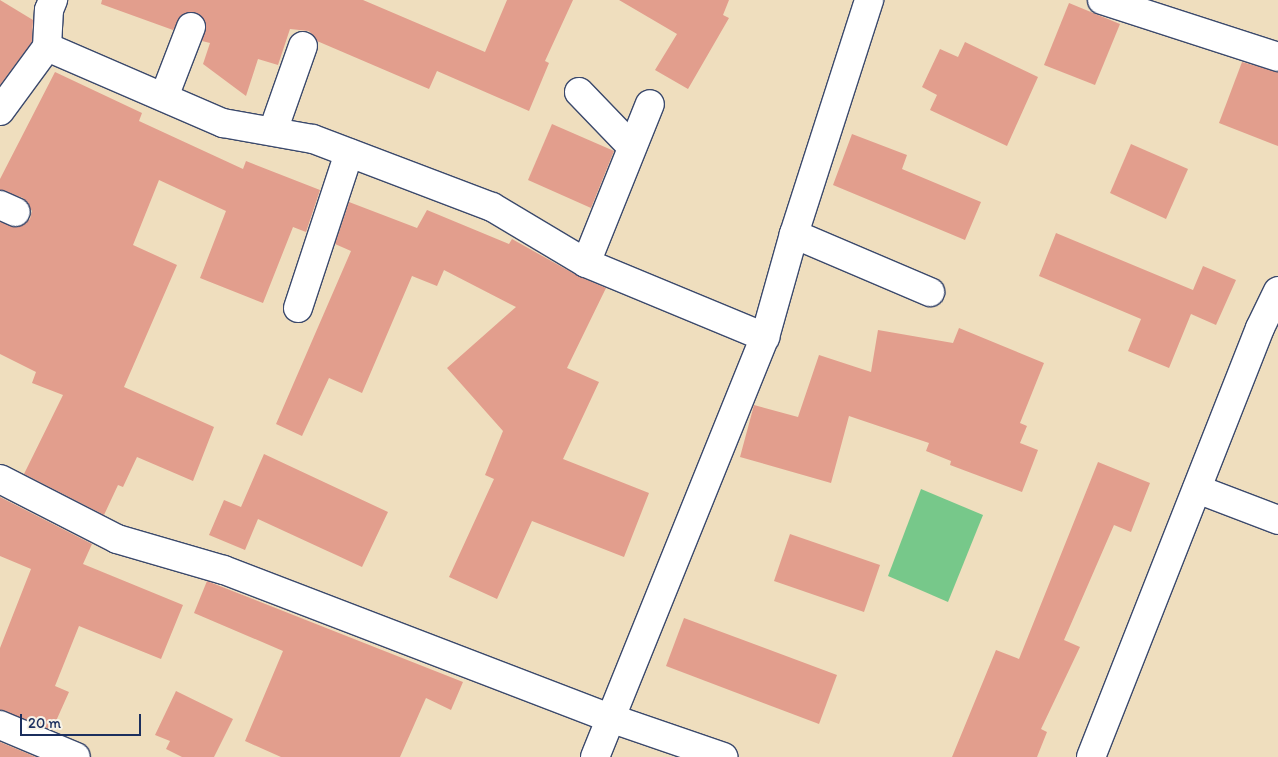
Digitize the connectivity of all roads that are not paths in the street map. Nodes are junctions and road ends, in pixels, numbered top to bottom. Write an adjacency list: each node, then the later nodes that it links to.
1 (869, 0): 15 (street)
2 (1102, 0): 7 (street)
3 (46, 3): 6 (street)
4 (191, 27): 9 (street)
5 (303, 46): 12 (street)
6 (47, 47): 9 (street); 10 (street)
7 (1278, 57)
8 (579, 92): 13 (street)
9 (164, 97): 12 (street)
10 (2, 103)
11 (650, 104): 13 (street)
12 (273, 131): 14 (street)
13 (632, 148): 16 (street)
14 (350, 153): 16 (street); 19 (street)
15 (794, 234): 18 (street); 21 (street)
16 (586, 263): 21 (street)
17 (1278, 291): 20 (street)
18 (930, 292)
19 (298, 308)
20 (1269, 331): 23 (street)
21 (765, 336): 25 (street)
22 (0, 479): 25 (street)
23 (1197, 489): 24 (street); 30 (street)
24 (1278, 520)
25 (610, 718): 28 (street); 29 (street)
26 (0, 725): 27 (street)
27 (76, 757)
28 (595, 757)
29 (723, 757)
30 (1092, 757)

